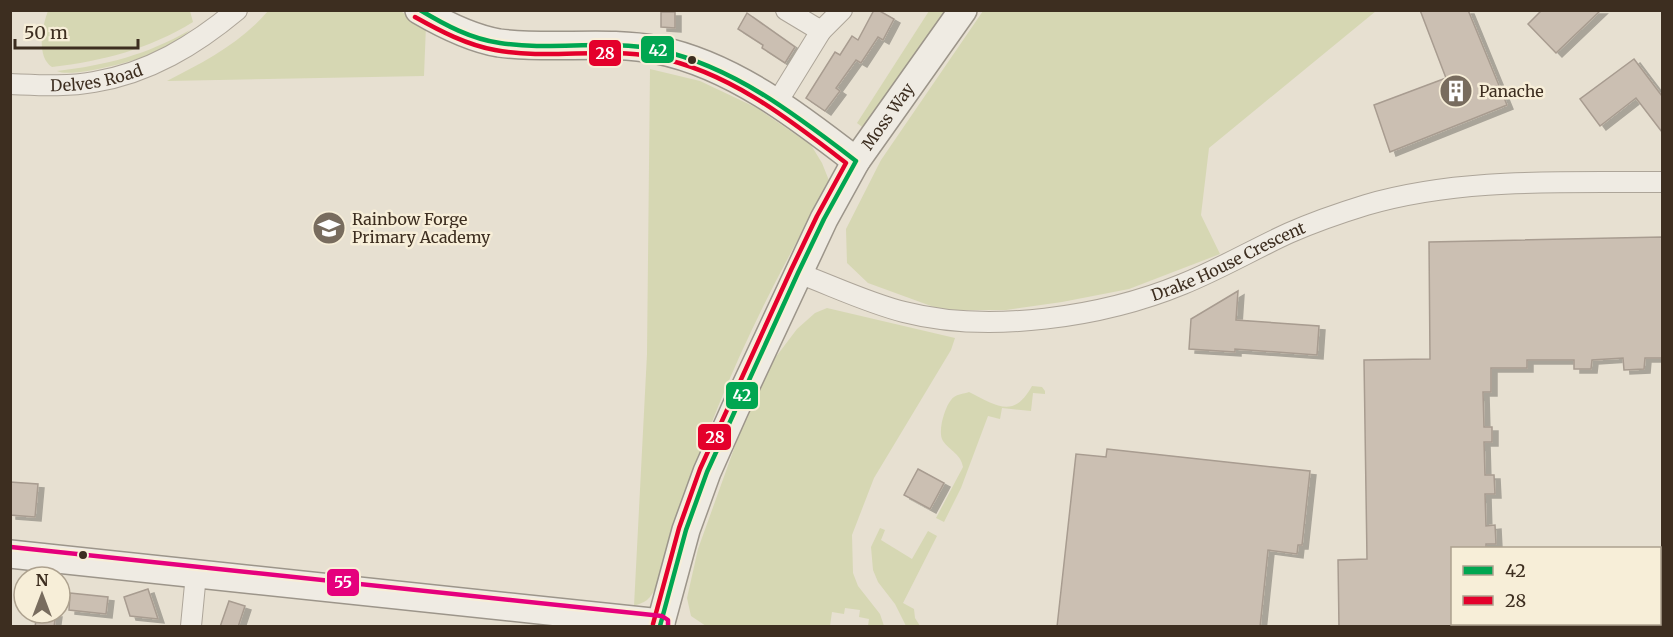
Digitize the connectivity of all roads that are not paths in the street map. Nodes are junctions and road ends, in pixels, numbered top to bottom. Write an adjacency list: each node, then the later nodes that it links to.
1 (237, 10): 7 (street, Delves Road)
2 (418, 10): 8 (street)
3 (786, 10): 6 (street)
4 (842, 10): 6 (street)
5 (963, 10): 9 (street, Moss Way)
6 (822, 31): 8 (street)
7 (10, 84)
8 (776, 104): 9 (street)
9 (856, 161): 11 (street, Moss Way)
10 (1662, 182): 11 (street, Drake House Crescent)
11 (798, 273): 14 (street, Moss Way)
12 (10, 554): 13 (street)
13 (196, 574): 14 (street); 15 (street)
14 (660, 625)
15 (191, 627)

